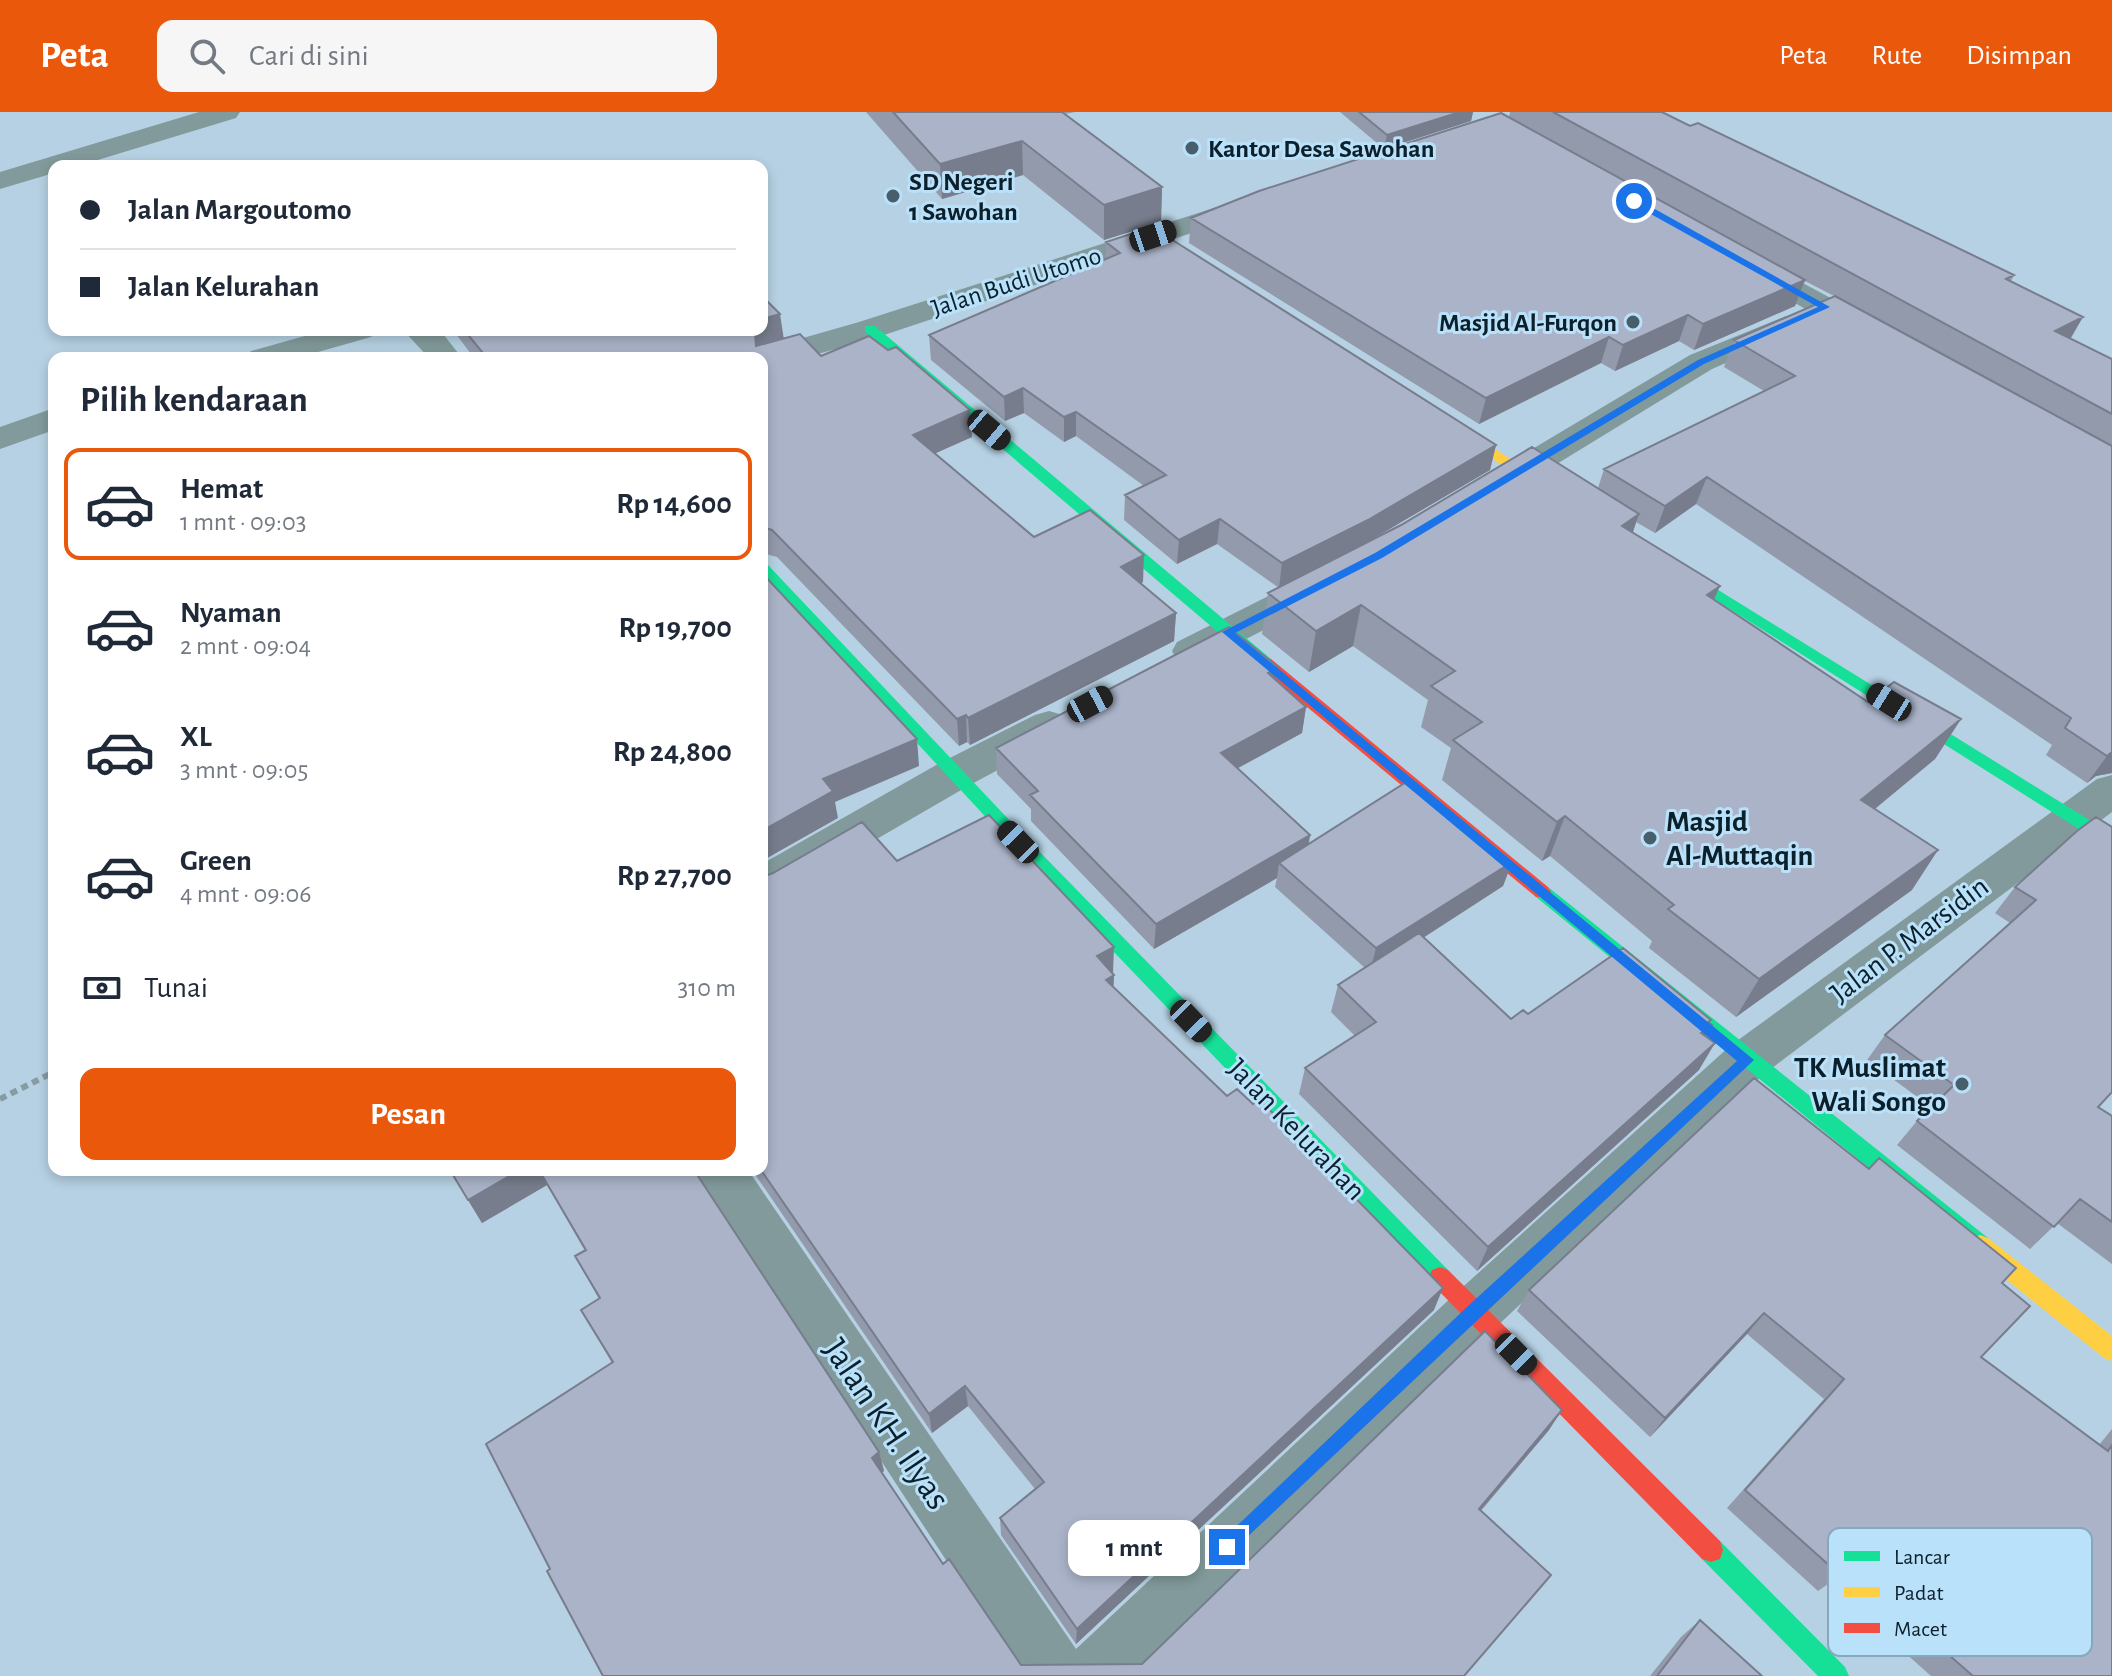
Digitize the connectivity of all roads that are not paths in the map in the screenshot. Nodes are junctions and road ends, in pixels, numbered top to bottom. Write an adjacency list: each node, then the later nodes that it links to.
1 (227, 112): 2 (street)
2 (69, 160)
3 (48, 166): 4 (street)
4 (0, 181)
5 (1273, 197): 6 (street, Jalan Budi Utomo)
6 (1153, 236): 7 (street); 10 (street, Jalan Budi Utomo)
7 (1178, 252)
8 (1729, 254): 9 (street)
9 (1825, 307): 13 (street); 20 (street)
10 (870, 329): 16 (street, Jalan Budi Utomo); 26 (street)
11 (339, 336): 14 (street)
12 (428, 336): 15 (street)
13 (1893, 345)
14 (283, 352)
15 (441, 352)
16 (768, 358)
17 (1428, 412): 20 (street)
18 (48, 420): 19 (street)
19 (0, 439)
20 (1521, 471): 21 (street); 22 (street)
21 (1469, 502)
22 (1575, 505)
23 (1656, 556): 31 (street)
24 (1351, 569): 26 (street)
25 (768, 574): 29 (street, Jalan Kelurahan)
26 (1227, 632): 27 (street); 34 (street)
27 (1159, 668)
28 (1076, 711): 29 (street)
29 (953, 775): 33 (street); 36 (street, Jalan Kelurahan)
30 (2112, 790): 31 (street, Jalan P. Marsidin)
31 (2072, 818): 32 (street); 34 (street, Jalan P. Marsidin)
32 (2112, 843)
33 (768, 882)
34 (1747, 1060): 36 (street, Jalan P. Marsidin); 37 (street)
35 (723, 1176): 38 (street, Jalan KH. Ilyas)
36 (1474, 1312): 39 (street); 40 (street, Jalan Kelurahan)
37 (2112, 1350)
38 (1058, 1676)
39 (1093, 1676)
40 (1836, 1676)

